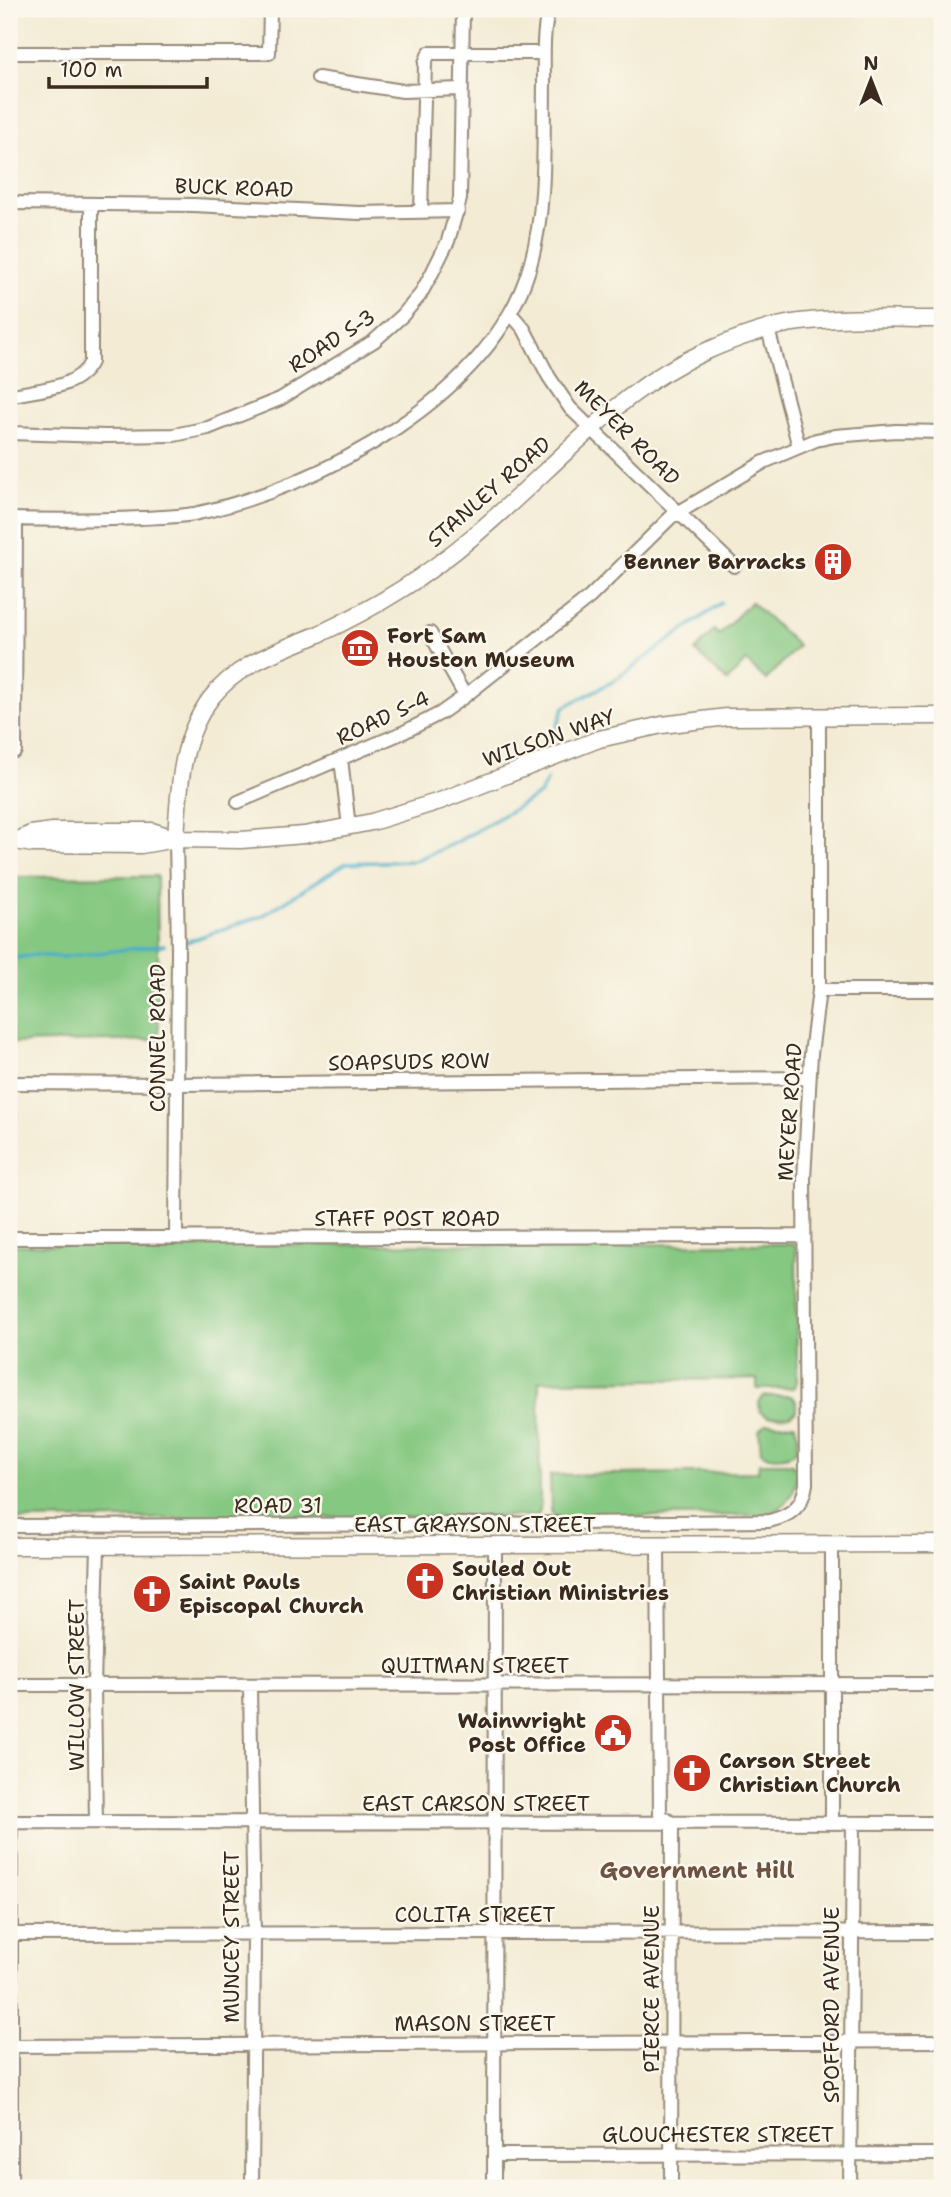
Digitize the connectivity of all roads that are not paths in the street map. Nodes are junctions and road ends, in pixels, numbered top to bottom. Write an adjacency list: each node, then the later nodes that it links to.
1 (270, 9): 4 (street)
2 (463, 9): 5 (street, ROAD S-3)
3 (549, 9): 6 (street)
4 (9, 53)
5 (462, 53): 6 (street); 8 (street, ROAD S-3); 9 (street)
6 (544, 53): 14 (street)
7 (318, 78): 9 (street)
8 (461, 89): 9 (street); 12 (street, ROAD S-3)
9 (424, 90): 13 (street)
10 (9, 203): 11 (street, BUCK ROAD)
11 (91, 204): 13 (street, BUCK ROAD); 17 (street)
12 (458, 211): 13 (street, BUCK ROAD); 20 (street, ROAD S-3)
13 (421, 212)
14 (510, 314): 18 (street, MEYER ROAD); 23 (street)
15 (942, 319): 16 (street, STANLEY ROAD)
16 (768, 329): 18 (street, STANLEY ROAD); 21 (street)
17 (9, 396)
18 (592, 428): 22 (street, MEYER ROAD); 33 (street, STANLEY ROAD)
19 (942, 432): 21 (street, ROAD S-4)
20 (9, 433)
21 (799, 447): 22 (street, ROAD S-4)
22 (679, 512): 24 (street, MEYER ROAD); 26 (street, ROAD S-4)
23 (12, 519): 29 (street)
24 (734, 566)
25 (430, 633): 26 (street)
26 (466, 696): 30 (street, ROAD S-4)
27 (819, 715): 28 (street, WILSON WAY); 32 (street, WILSON WAY); 35 (street, MEYER ROAD)
28 (942, 716)
29 (12, 751)
30 (341, 759): 31 (street, ROAD S-4); 32 (street)
31 (238, 802)
32 (349, 827): 33 (street, WILSON WAY)
33 (176, 839): 34 (street, WILSON WAY); 39 (street, CONNEL ROAD)
34 (13, 840)
35 (819, 990): 36 (street); 37 (street, MEYER ROAD)
36 (942, 990)
37 (809, 1078): 39 (street, SOAPSUDS ROW); 40 (street, MEYER ROAD)
38 (9, 1083): 39 (street, SOAPSUDS ROW)
39 (177, 1084): 42 (street, CONNEL ROAD)
40 (804, 1236): 42 (street, STAFF POST ROAD); 43 (street, MEYER ROAD)
41 (9, 1238): 42 (street, STAFF POST ROAD)
42 (176, 1238)
43 (797, 1508): 44 (street, ROAD 31)
44 (9, 1526)
45 (832, 1544): 46 (street, EAST GRAYSON STREET); 47 (street, EAST GRAYSON STREET); 56 (street)
46 (942, 1544)
47 (658, 1545): 50 (street, EAST GRAYSON STREET); 51 (street, PIERCE AVENUE)
48 (9, 1546): 49 (street, EAST GRAYSON STREET)
49 (98, 1547): 50 (street, EAST GRAYSON STREET); 54 (street, WILLOW STREET)
50 (495, 1547): 55 (street)
51 (659, 1684): 55 (street, QUITMAN STREET); 56 (street, QUITMAN STREET); 61 (street, PIERCE AVENUE)
52 (942, 1684): 56 (street, QUITMAN STREET)
53 (9, 1685): 54 (street, QUITMAN STREET)
54 (94, 1685): 57 (street, QUITMAN STREET); 59 (street, WILLOW STREET)
55 (495, 1685): 57 (street, QUITMAN STREET); 65 (street)
56 (833, 1685): 62 (street)
57 (250, 1686): 60 (street, MUNCEY STREET)
58 (10, 1822): 59 (street, EAST CARSON STREET); 68 (street)
59 (96, 1822): 60 (street, EAST CARSON STREET)
60 (251, 1822): 65 (street, EAST CARSON STREET); 71 (street, MUNCEY STREET)
61 (672, 1823): 62 (street, EAST CARSON STREET); 65 (street, EAST CARSON STREET); 70 (street, PIERCE AVENUE)
62 (832, 1823): 63 (street, EAST CARSON STREET)
63 (853, 1823): 64 (street, EAST CARSON STREET); 67 (street, SPOFFORD AVENUE)
64 (942, 1823)
65 (494, 1824): 69 (street)
66 (942, 1932): 67 (street, COLITA STREET)
67 (851, 1933): 70 (street, COLITA STREET); 72 (street, SPOFFORD AVENUE)
68 (9, 1934): 71 (street, COLITA STREET); 77 (street)
69 (493, 1934): 70 (street, COLITA STREET); 71 (street, COLITA STREET); 74 (street)
70 (671, 1934): 75 (street, PIERCE AVENUE)
71 (254, 1936): 76 (street, MUNCEY STREET)
72 (850, 2041): 73 (street, MASON STREET); 75 (street, MASON STREET); 78 (street, SPOFFORD AVENUE)
73 (942, 2041)
74 (493, 2043): 75 (street, MASON STREET); 76 (street, MASON STREET); 80 (street)
75 (671, 2043): 81 (street, PIERCE AVENUE)
76 (251, 2045): 77 (street, MASON STREET); 83 (street, MUNCEY STREET)
77 (9, 2046): 82 (street)
78 (850, 2154): 79 (street, GLOUCHESTER STREET); 81 (street, GLOUCHESTER STREET); 86 (street, SPOFFORD AVENUE)
79 (942, 2154)
80 (494, 2155): 81 (street, GLOUCHESTER STREET); 84 (street)
81 (671, 2155): 85 (street, PIERCE AVENUE)
82 (10, 2188)
83 (252, 2188)
84 (494, 2188)
85 (671, 2188)
86 (850, 2188)

